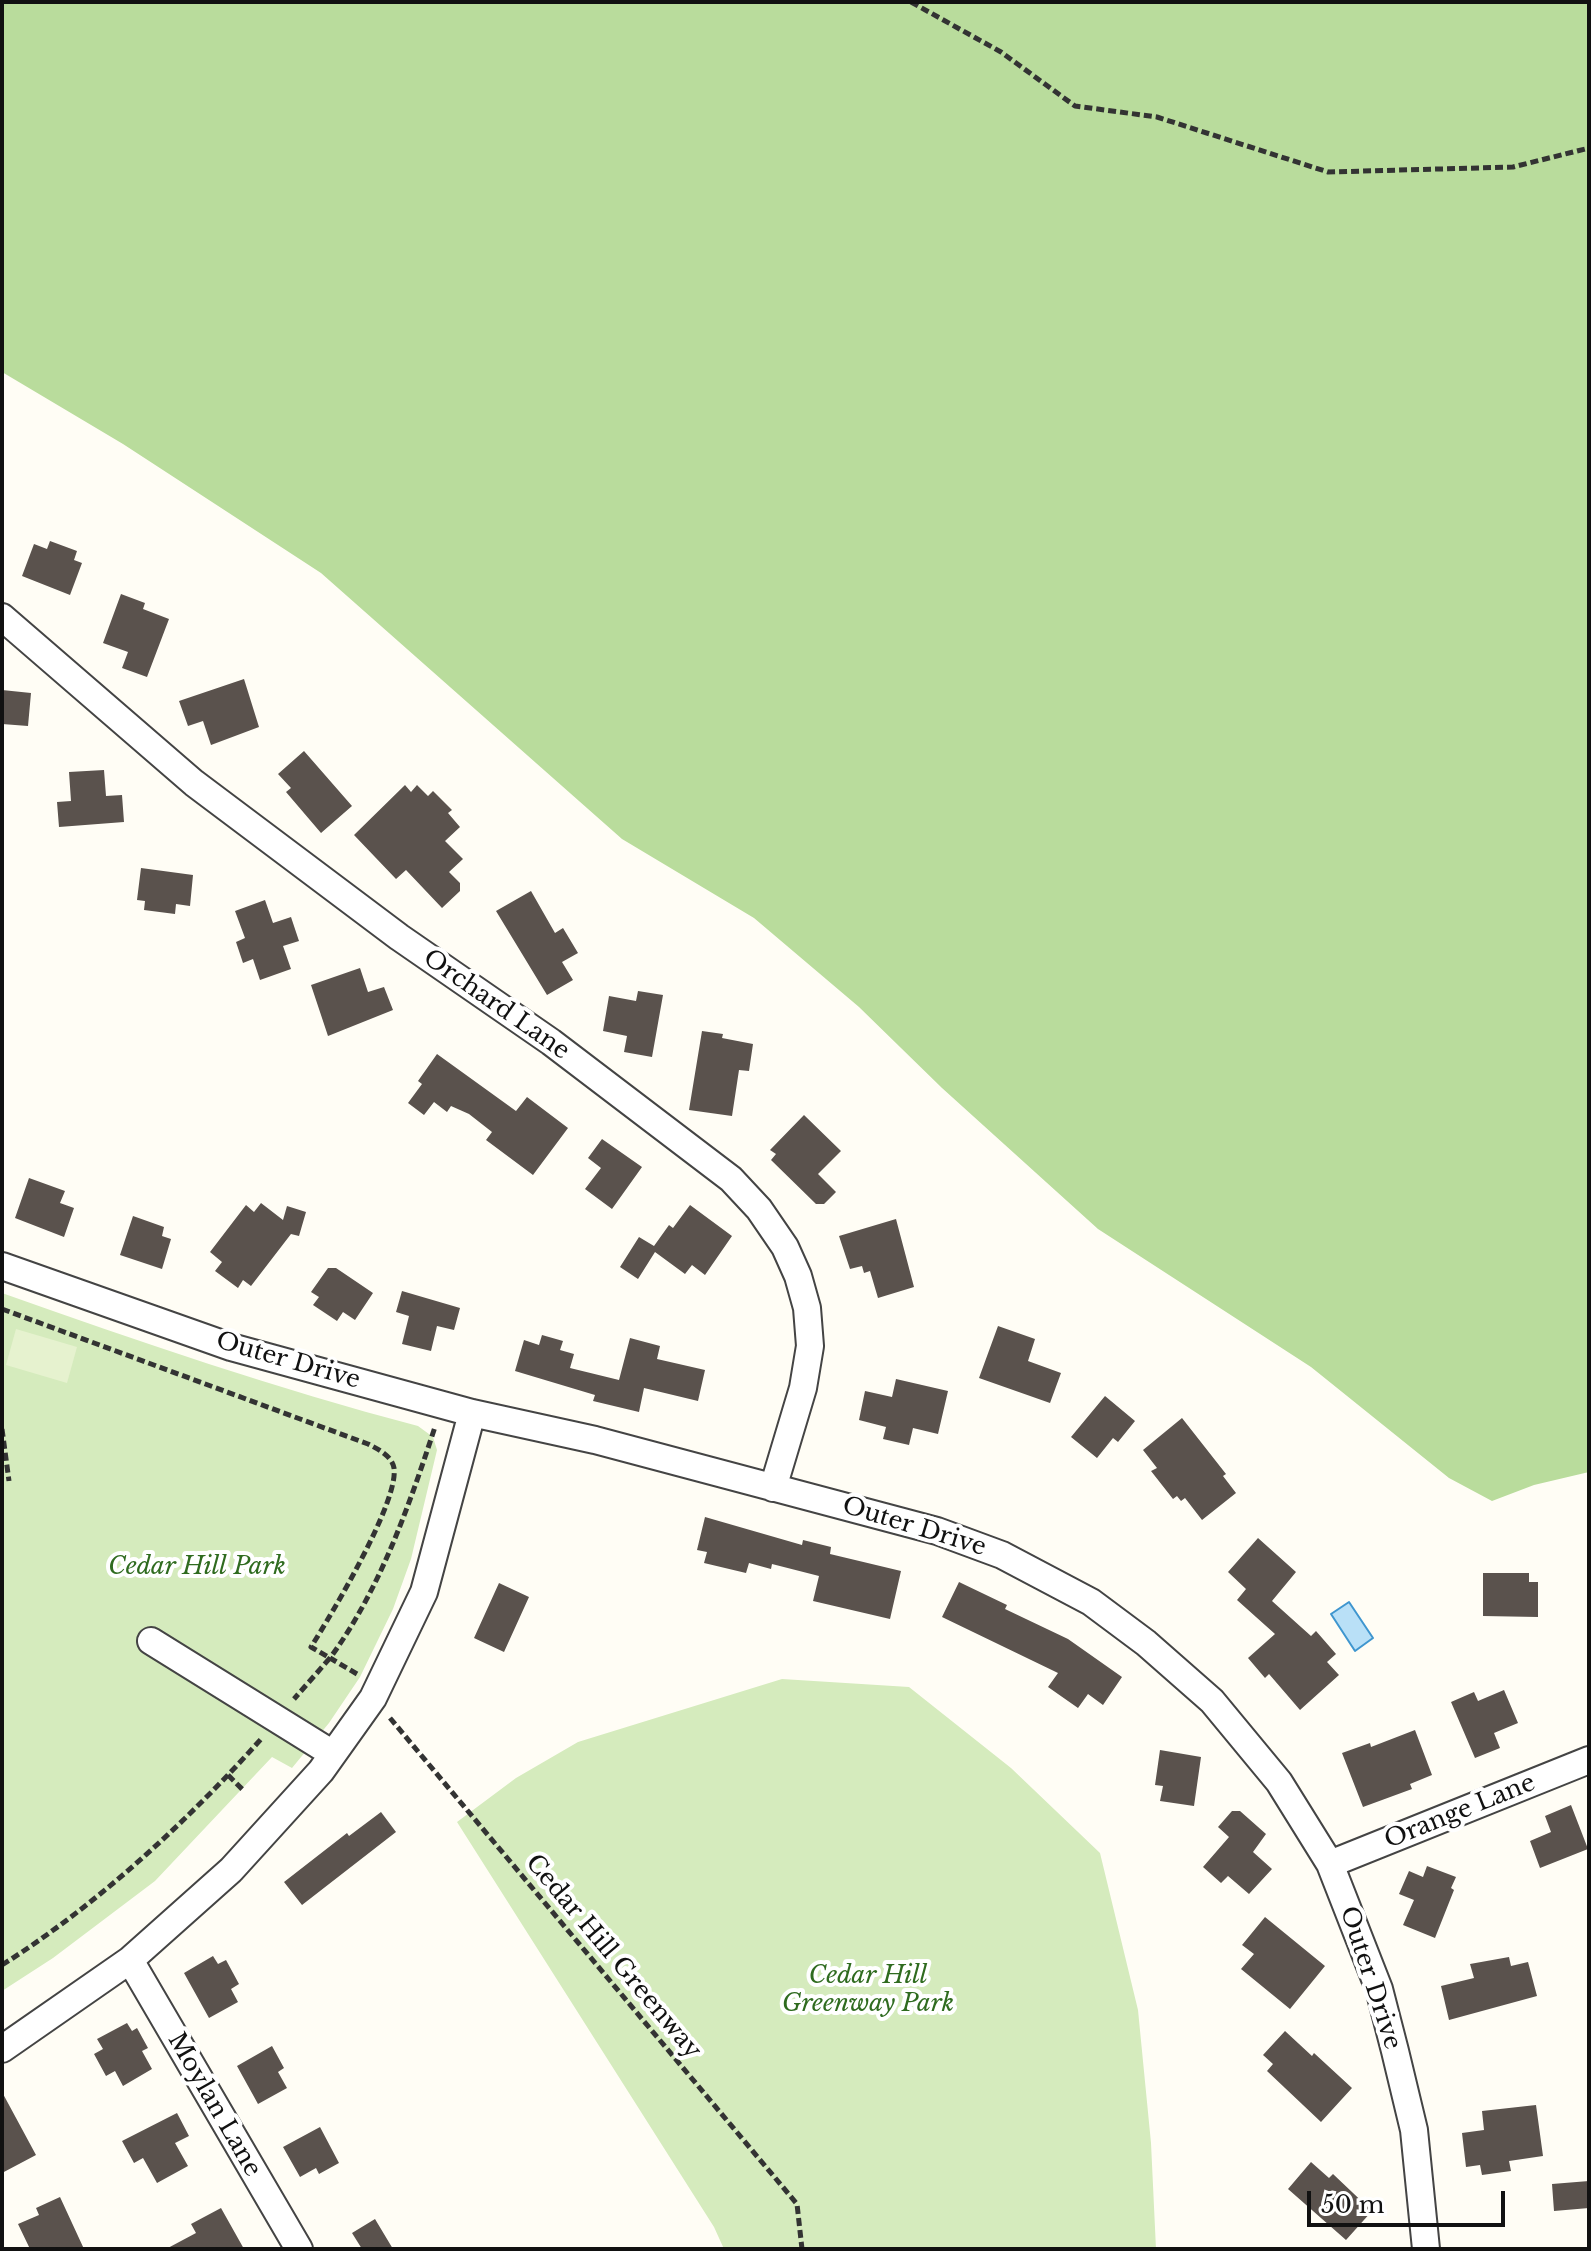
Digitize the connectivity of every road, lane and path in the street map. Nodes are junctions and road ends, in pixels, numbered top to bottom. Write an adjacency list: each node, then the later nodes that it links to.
1 (911, 2): 2 (path)
2 (1589, 148)
3 (2, 617): 10 (street, Orchard Lane)
4 (2, 1266): 6 (street, Outer Drive)
5 (2, 1309): 12 (path)
6 (443, 1405): 7 (street, Outer Drive); 12 (path)
7 (472, 1413): 10 (street, Outer Drive); 13 (street)
8 (2, 1429): 9 (path)
9 (9, 1481)
10 (773, 1488): 19 (street, Outer Drive)
11 (151, 1641): 14 (street)
12 (330, 1658): 13 (path, Cedar Hill Greenway); 14 (path)
13 (375, 1692): 15 (street); 24 (path, Cedar Hill Greenway)
14 (278, 1719): 15 (street); 17 (path)
15 (333, 1754): 20 (street)
16 (1589, 1760): 19 (street, Orange Lane)
17 (228, 1775): 18 (path); 21 (path)
18 (244, 1791)
19 (1330, 1864): 25 (street, Outer Drive)
20 (130, 1960): 22 (street); 23 (street, Moylan Lane)
21 (2, 1965)
22 (2, 2049)
23 (299, 2249)
24 (802, 2249)
25 (1426, 2249)

